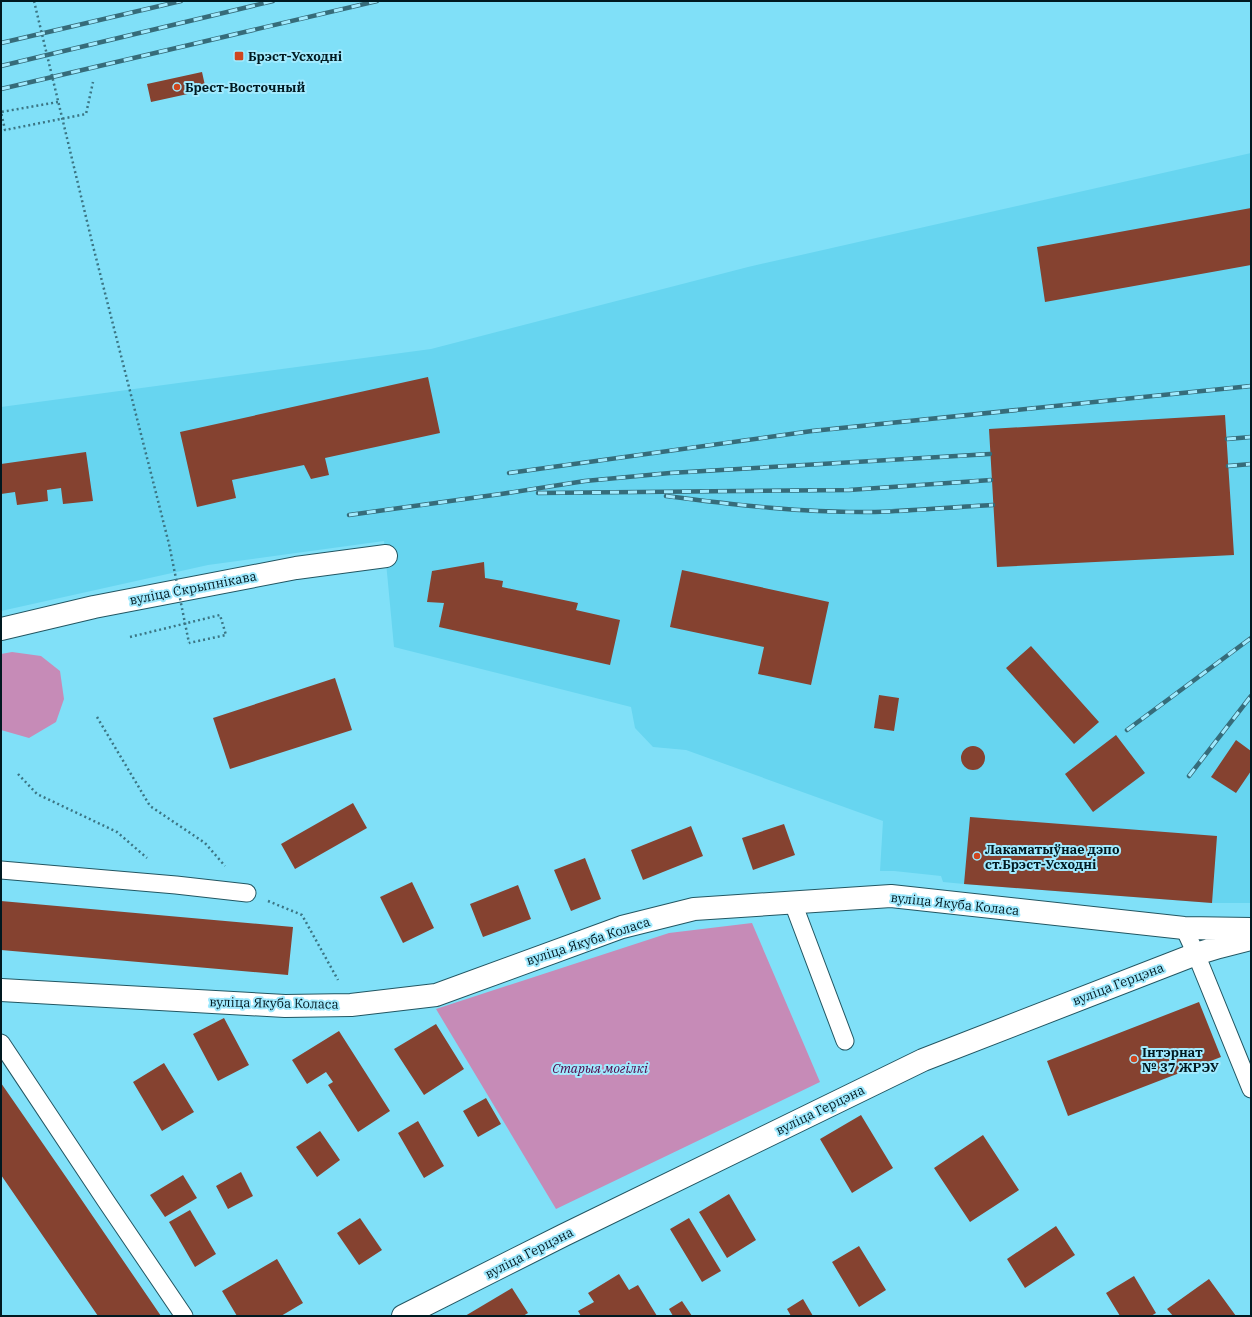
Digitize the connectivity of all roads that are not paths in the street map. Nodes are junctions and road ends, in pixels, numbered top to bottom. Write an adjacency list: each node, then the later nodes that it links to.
1 (386, 556): 2 (street, вуліца Скрыпнікава)
2 (1, 629)
3 (1, 870): 4 (lane)
4 (247, 893)
5 (794, 903): 6 (street, вуліца Якуба Коласа); 10 (street, вуліца Якуба Коласа); 11 (lane)
6 (1184, 928): 7 (street, вуліца Якуба Коласа); 9 (lane)
7 (1251, 929)
8 (1251, 939): 9 (street, вуліца Герцэна)
9 (1196, 954): 13 (lane); 15 (street, вуліца Герцэна)
10 (1, 990)
11 (845, 1041)
12 (1, 1043): 14 (lane)
13 (1251, 1089)
14 (184, 1316)
15 (403, 1316)

